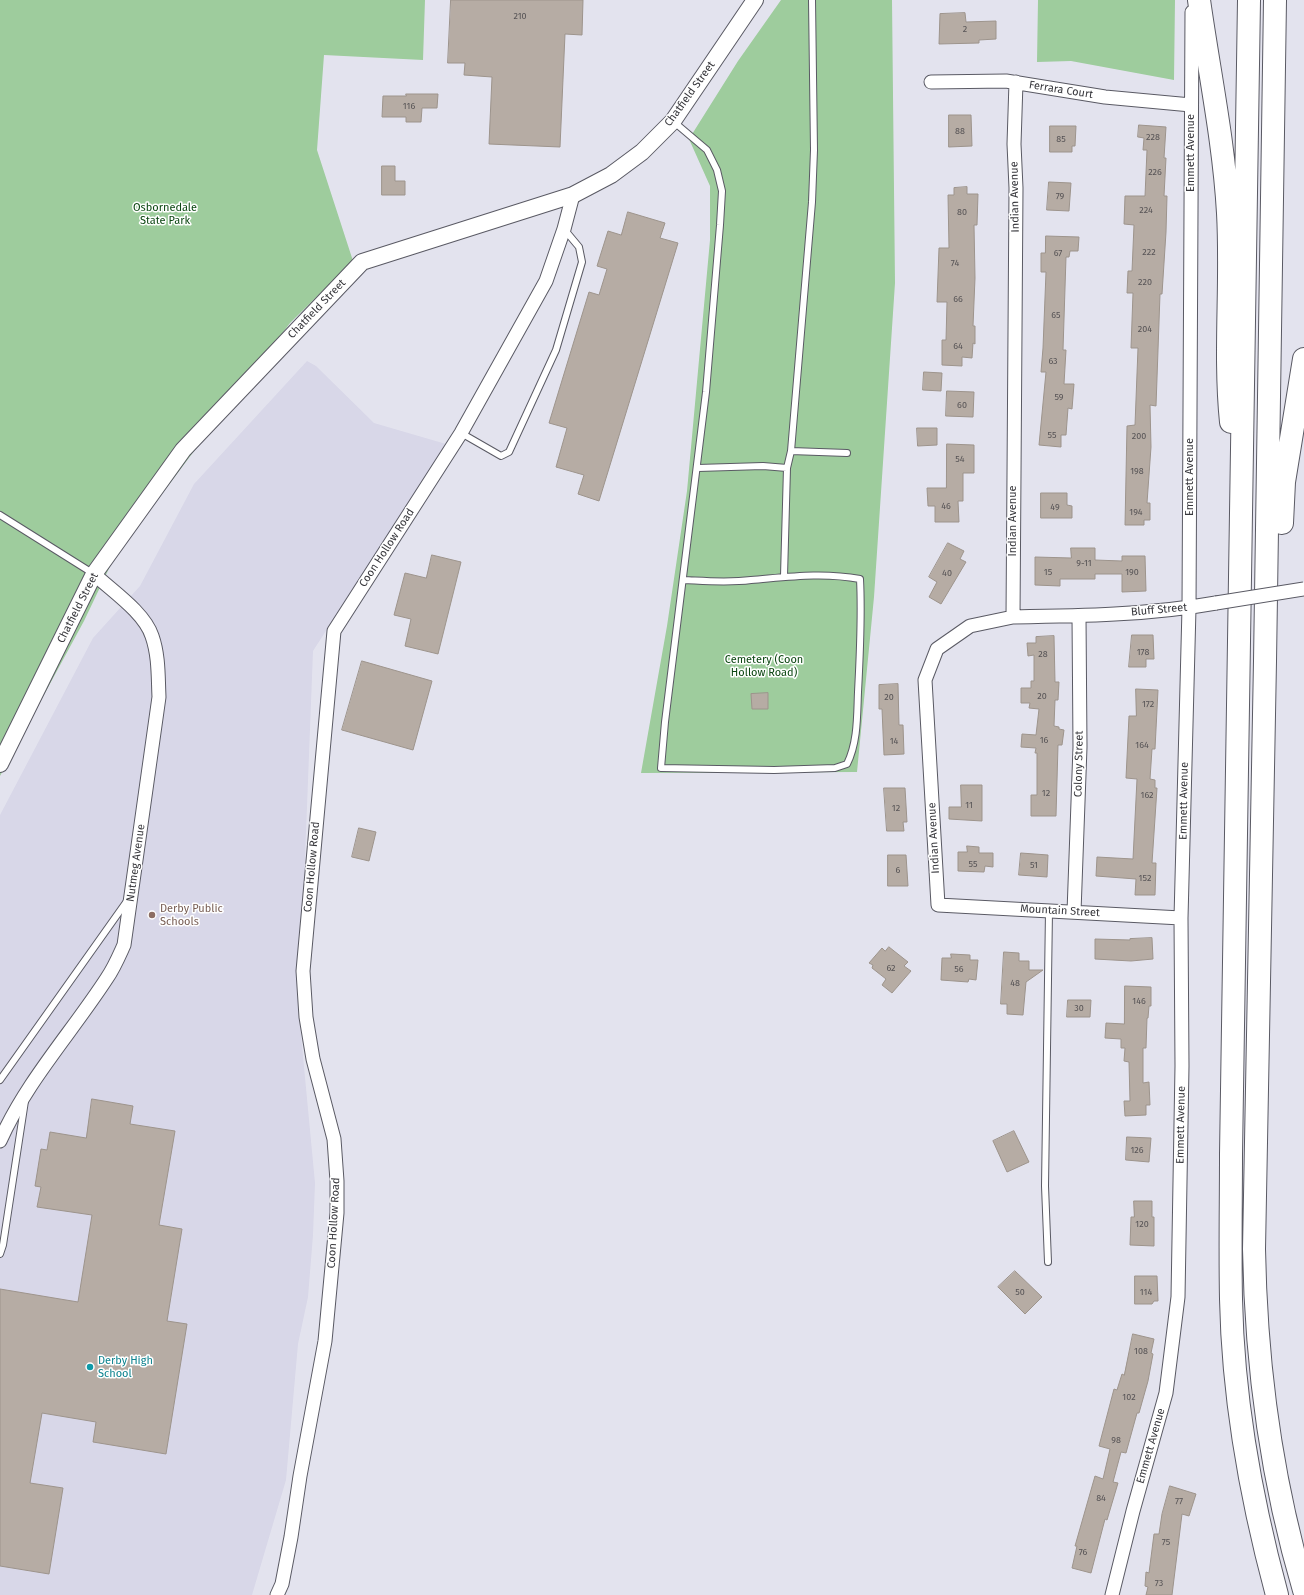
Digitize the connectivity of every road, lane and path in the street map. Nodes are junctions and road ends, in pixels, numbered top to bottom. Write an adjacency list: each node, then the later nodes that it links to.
1 (754, 0): 10 (street, Chatfield Street)
2 (812, 0): 15 (lane)
3 (1193, 0): 9 (street, Emmett Avenue)
4 (1199, 0): 20 (highway)
5 (1249, 0): 20 (highway)
6 (1275, 0): 28 (highway)
7 (931, 82): 8 (street, Ferrara Court)
8 (1016, 82): 9 (street, Ferrara Court); 27 (street, Indian Avenue)
9 (1191, 105): 25 (street, Emmett Avenue)
10 (673, 121): 11 (street, Chatfield Street); 17 (lane)
11 (573, 195): 12 (street, Coon Hollow Road); 21 (street, Chatfield Street)
12 (564, 229): 14 (street, Coon Hollow Road); 14 (lane)
13 (1304, 359): 28 (highway)
14 (461, 433): 41 (street, Coon Hollow Road)
15 (791, 451): 16 (lane); 18 (lane)
16 (847, 453)
17 (698, 468): 18 (lane); 23 (lane)
18 (788, 468): 22 (lane)
19 (0, 515): 21 (lane)
20 (1242, 530): 43 (highway)
21 (94, 574): 29 (street, Chatfield Street); 30 (street, Nutmeg Avenue)
22 (784, 576): 23 (lane); 23 (lane)
23 (684, 580)
24 (1304, 590): 25 (street, Bluff Street, bridge)
25 (1189, 608): 26 (street, Bluff Street); 34 (street, Emmett Avenue)
26 (1079, 616): 27 (street, Bluff Street); 33 (street, Colony Street)
27 (1013, 617): 31 (street, Indian Avenue)
28 (1265, 661): 40 (highway)
29 (0, 764)
30 (131, 895): 35 (lane); 36 (street, Nutmeg Avenue)
31 (938, 905): 32 (street, Mountain Street)
32 (1049, 911): 33 (street, Mountain Street); 39 (lane)
33 (1074, 912): 34 (street, Mountain Street)
34 (1181, 918): 42 (street, Emmett Avenue)
35 (0, 1080)
36 (26, 1095): 37 (street, Nutmeg Avenue); 38 (lane)
37 (0, 1141)
38 (0, 1254)
39 (1048, 1262)
40 (1304, 1590)
41 (278, 1595)
42 (1112, 1595)
43 (1277, 1595)

